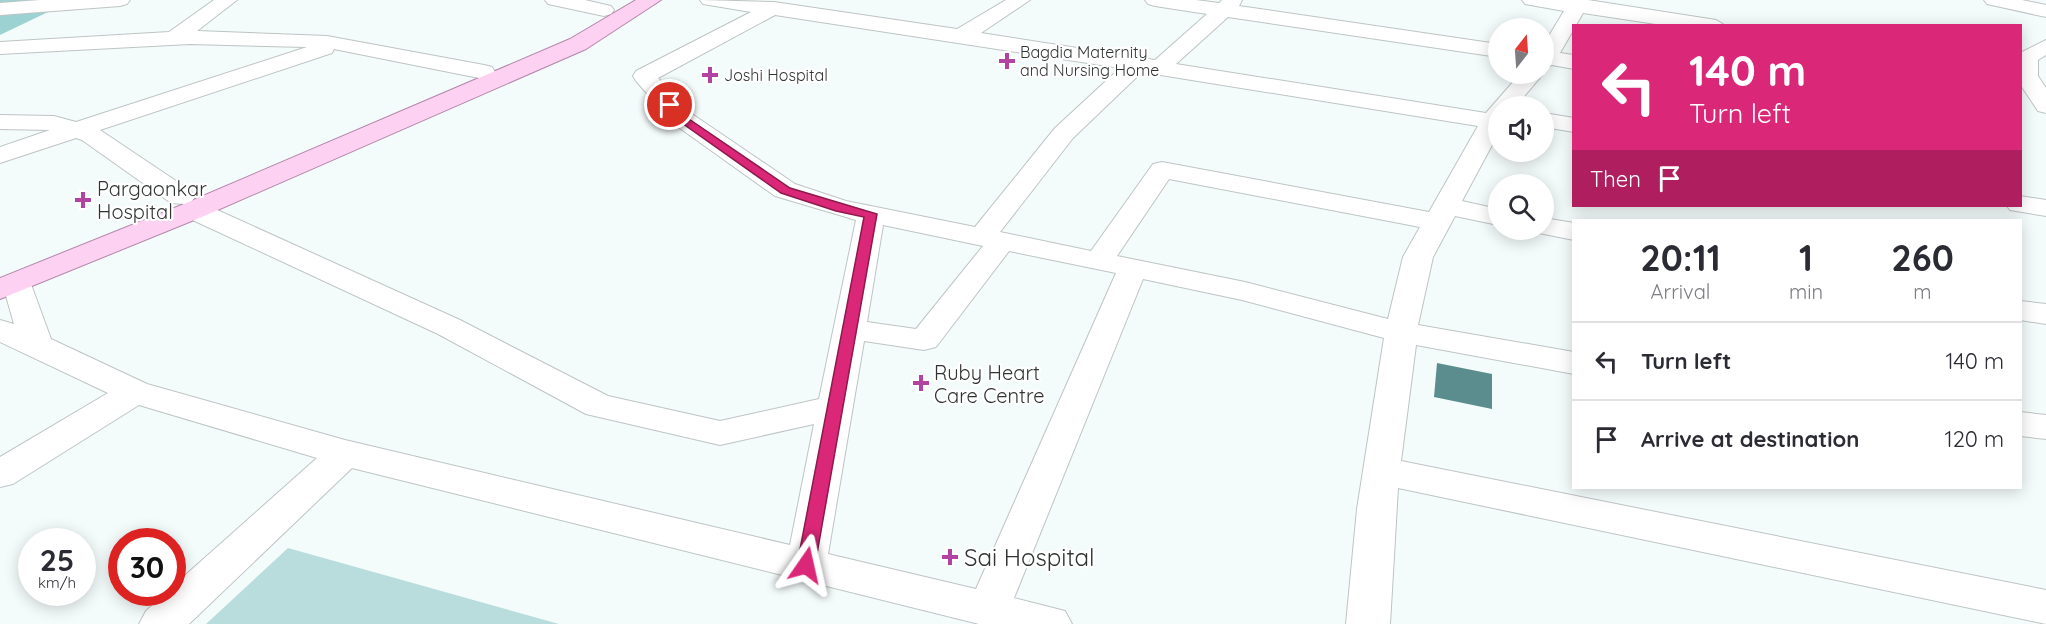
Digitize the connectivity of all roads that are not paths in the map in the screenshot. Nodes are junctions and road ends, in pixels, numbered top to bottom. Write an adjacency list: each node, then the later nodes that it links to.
1 (120, 0): 14 (street)
2 (227, 0): 18 (street)
3 (555, 0): 12 (street)
4 (651, 0): 45 (main road)
5 (710, 0): 11 (street)
6 (1020, 0): 17 (street)
7 (1157, 0): 13 (street)
8 (1532, 0): 10 (street)
9 (1994, 0): 15 (street)
10 (1578, 3): 16 (street); 19 (street)
11 (785, 4): 17 (street); 48 (street)
12 (608, 5): 28 (main road)
13 (1228, 5): 23 (street); 24 (street)
14 (0, 9)
15 (2046, 11)
16 (1704, 24)
17 (967, 32): 24 (street); 27 (street)
18 (173, 39): 20 (street); 22 (street)
19 (1554, 41)
20 (340, 43): 28 (street); 38 (street)
21 (2046, 46): 29 (street)
22 (0, 48)
23 (1488, 48)
24 (1166, 61): 33 (street)
25 (1554, 62): 26 (street)
26 (1572, 62)
27 (1136, 65): 34 (street); 53 (street)
28 (484, 72): 45 (main road)
29 (2032, 73): 32 (street)
30 (1523, 84): 31 (street)
31 (1513, 96)
32 (2046, 106)
33 (1488, 113)
34 (1488, 114)
35 (0, 122): 38 (street)
36 (1554, 122): 37 (street)
37 (1572, 125)
38 (74, 130): 42 (street); 45 (street)
39 (1554, 131): 41 (street)
40 (1488, 133): 49 (street)
41 (1572, 134)
42 (0, 155)
43 (2022, 194): 44 (street)
44 (2046, 198)
45 (187, 203): 56 (main road); 65 (street)
46 (2022, 204): 47 (street)
47 (2046, 208)
48 (871, 214): 53 (street); 59 (street)
49 (1442, 214): 50 (street); 54 (street); 61 (street)
50 (1488, 216)
51 (1554, 228): 52 (street)
52 (1572, 232)
53 (992, 239): 54 (street); 59 (street)
54 (1099, 261): 55 (street)
55 (1133, 268): 61 (street); 73 (street)
56 (6, 280): 62 (street)
57 (2022, 310): 58 (street)
58 (2046, 314)
59 (849, 329): 65 (street)
60 (0, 330): 62 (street)
61 (1401, 332): 63 (street); 69 (street)
62 (37, 345): 64 (street)
63 (1572, 363)
64 (135, 392): 68 (street); 70 (street)
65 (835, 407): 71 (street)
66 (2022, 424): 67 (street)
67 (2046, 427)
68 (345, 453): 71 (street); 74 (street)
69 (1382, 471): 72 (street); 76 (street)
70 (0, 474)
71 (806, 565): 73 (street)
72 (2046, 607)
73 (988, 609): 75 (street)
74 (161, 624)
75 (1050, 624)
76 (1368, 624)

